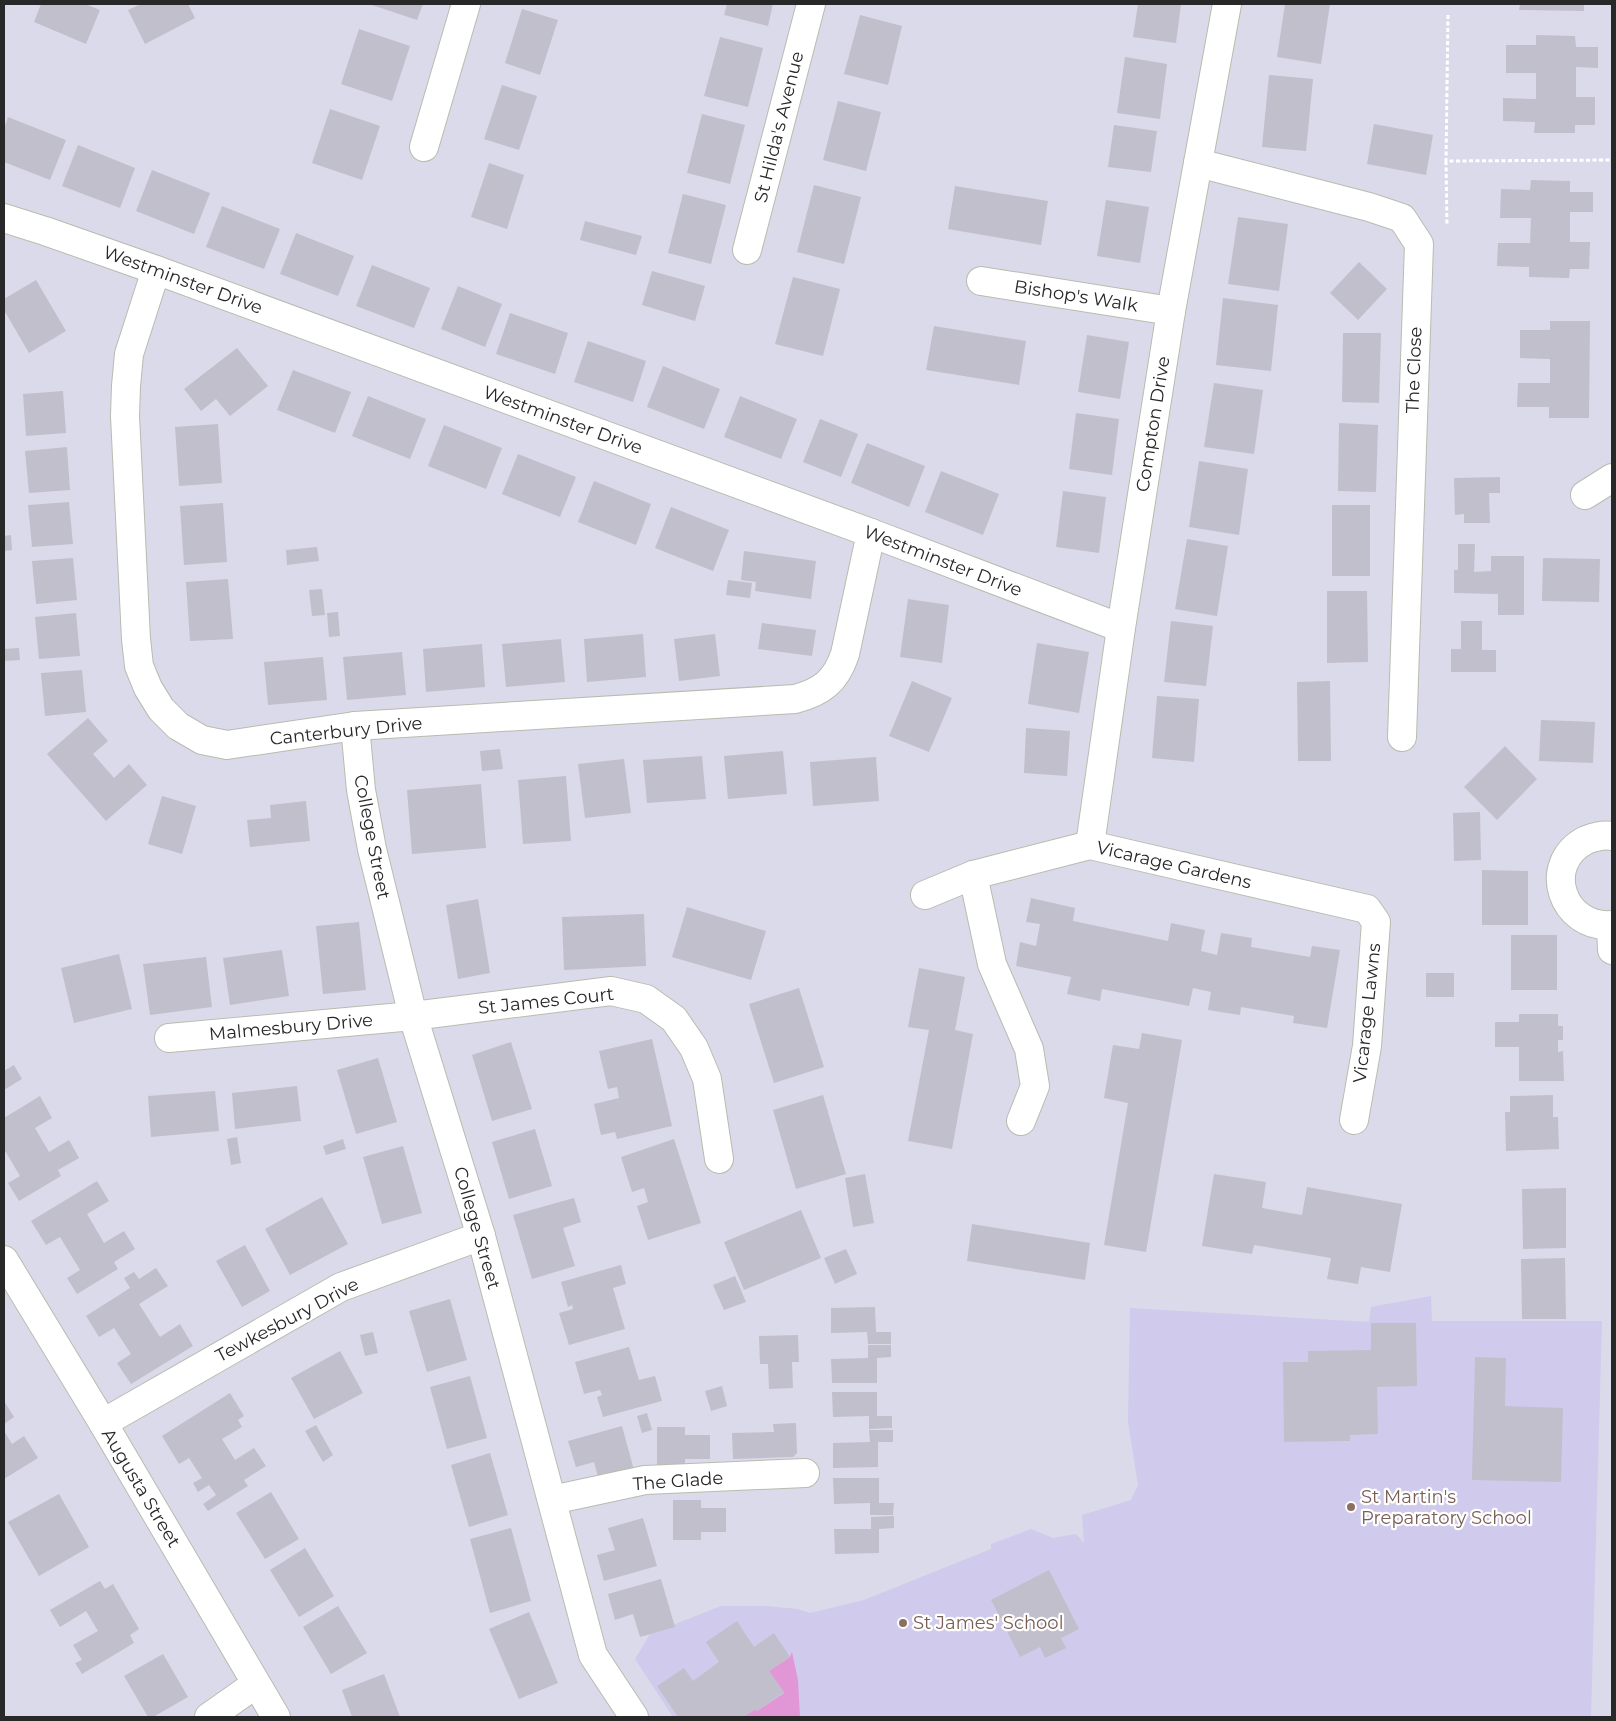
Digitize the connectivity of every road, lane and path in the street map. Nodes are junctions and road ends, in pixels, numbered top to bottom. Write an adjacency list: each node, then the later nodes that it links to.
1 (466, 4): 5 (street)
2 (811, 4): 11 (street, St Hilda's Avenue)
3 (1227, 4): 8 (street, Compton Drive)
4 (1448, 15): 7 (path)
5 (424, 147)
6 (1612, 160): 7 (path)
7 (1446, 161): 10 (path)
8 (1198, 163): 14 (street, Compton Drive); 20 (street, The Close)
9 (4, 218): 12 (street, Westminster Drive)
10 (1446, 226)
11 (748, 250)
12 (156, 270): 17 (street, Westminster Drive); 19 (street, Canterbury Drive)
13 (981, 281): 14 (street, Bishop's Walk)
14 (1170, 311): 18 (street, Compton Drive)
15 (1612, 478): 16 (street)
16 (1585, 495)
17 (871, 533): 18 (street, Westminster Drive); 19 (street, Canterbury Drive)
18 (1121, 628): 22 (street, Compton Drive)
19 (355, 726): 27 (street, College Street)
20 (1402, 737)
21 (1612, 836): 26 (street)
22 (1090, 845): 23 (street, Vicarage Gardens); 25 (street, Vicarage Gardens)
23 (973, 874): 24 (street, Vicarage Gardens); 30 (street)
24 (925, 895)
25 (1367, 909): 29 (street, Vicarage Lawns)
26 (1612, 934)
27 (412, 1016): 28 (street, Malmesbury Drive); 31 (street, St James Court); 32 (street, College Street)
28 (169, 1038)
29 (1354, 1120)
30 (1020, 1121)
31 (719, 1159)
32 (481, 1236): 34 (street, Tewkesbury Drive); 36 (street, College Street)
33 (4, 1260): 34 (street, Augusta Street)
34 (103, 1423): 37 (street, Augusta Street)
35 (804, 1473): 36 (street, The Glade)
36 (552, 1500): 40 (street, College Street)
37 (256, 1684): 38 (street); 39 (street, Augusta Street)
38 (209, 1717)
39 (276, 1717)
40 (634, 1717)

